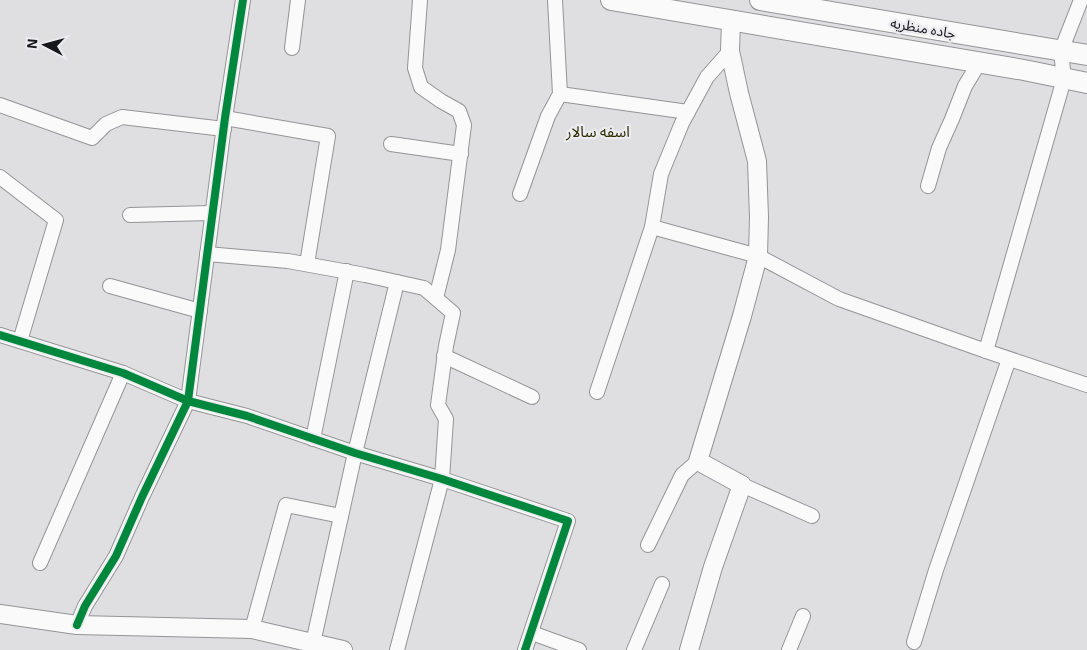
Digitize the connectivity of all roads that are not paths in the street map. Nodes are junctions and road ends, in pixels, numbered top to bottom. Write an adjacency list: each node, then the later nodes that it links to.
1 (243, 0): 19 (street)
2 (298, 0): 9 (street)
3 (420, 0): 21 (street)
4 (555, 0): 16 (street)
5 (611, 0): 8 (main road)
6 (760, 0): 11 (main road, جاده منظریه)
7 (1081, 0): 11 (street)
8 (731, 20): 10 (street); 13 (main road)
9 (292, 48)
10 (730, 51): 18 (street); 29 (street)
11 (1061, 51): 12 (main road, جاده منظریه); 14 (street)
12 (1087, 55)
13 (979, 63): 14 (main road); 23 (street)
14 (1064, 78): 15 (main road); 38 (street)
15 (1087, 83)
16 (560, 94): 18 (street); 24 (street)
17 (0, 105): 19 (street)
18 (688, 112): 27 (street)
19 (224, 124): 25 (street); 30 (street)
20 (391, 144): 21 (street)
21 (461, 154): 34 (street)
22 (0, 177): 37 (street)
23 (928, 186)
24 (520, 194)
25 (212, 213): 26 (street); 28 (street)
26 (130, 215)
27 (652, 227): 29 (street); 43 (street)
28 (207, 254): 30 (street); 35 (street)
29 (758, 256): 38 (street); 48 (street)
30 (307, 264): 31 (street)
31 (347, 271): 32 (street); 46 (street)
32 (397, 282): 34 (street); 47 (street)
33 (110, 286): 35 (street)
34 (436, 298): 39 (street)
35 (200, 311): 45 (street)
36 (0, 335): 37 (street)
37 (20, 341): 41 (street)
38 (986, 351): 40 (street)
39 (444, 356): 44 (street); 49 (street)
40 (1009, 359): 42 (street); 61 (street)
41 (123, 373): 45 (street); 54 (street)
42 (1087, 385)
43 (597, 392)
44 (532, 397)
45 (188, 401): 46 (street); 58 (street)
46 (313, 438): 47 (street)
47 (355, 453): 49 (street); 51 (street)
48 (698, 461): 50 (street); 53 (street)
49 (442, 480): 60 (street); 65 (street)
50 (742, 485): 52 (street); 69 (street)
51 (341, 516): 59 (street); 62 (street)
52 (812, 516)
53 (648, 545)
54 (40, 563)
55 (662, 584): 68 (street)
56 (0, 614): 58 (street)
57 (803, 616): 63 (street)
58 (77, 626): 59 (street)
59 (252, 629): 62 (street)
60 (532, 633): 66 (street); 67 (street)
61 (914, 642)
62 (313, 643): 64 (street)
63 (792, 649)
64 (343, 650)
65 (397, 650)
66 (525, 650)
67 (579, 650)
68 (634, 650)
69 (690, 650)

